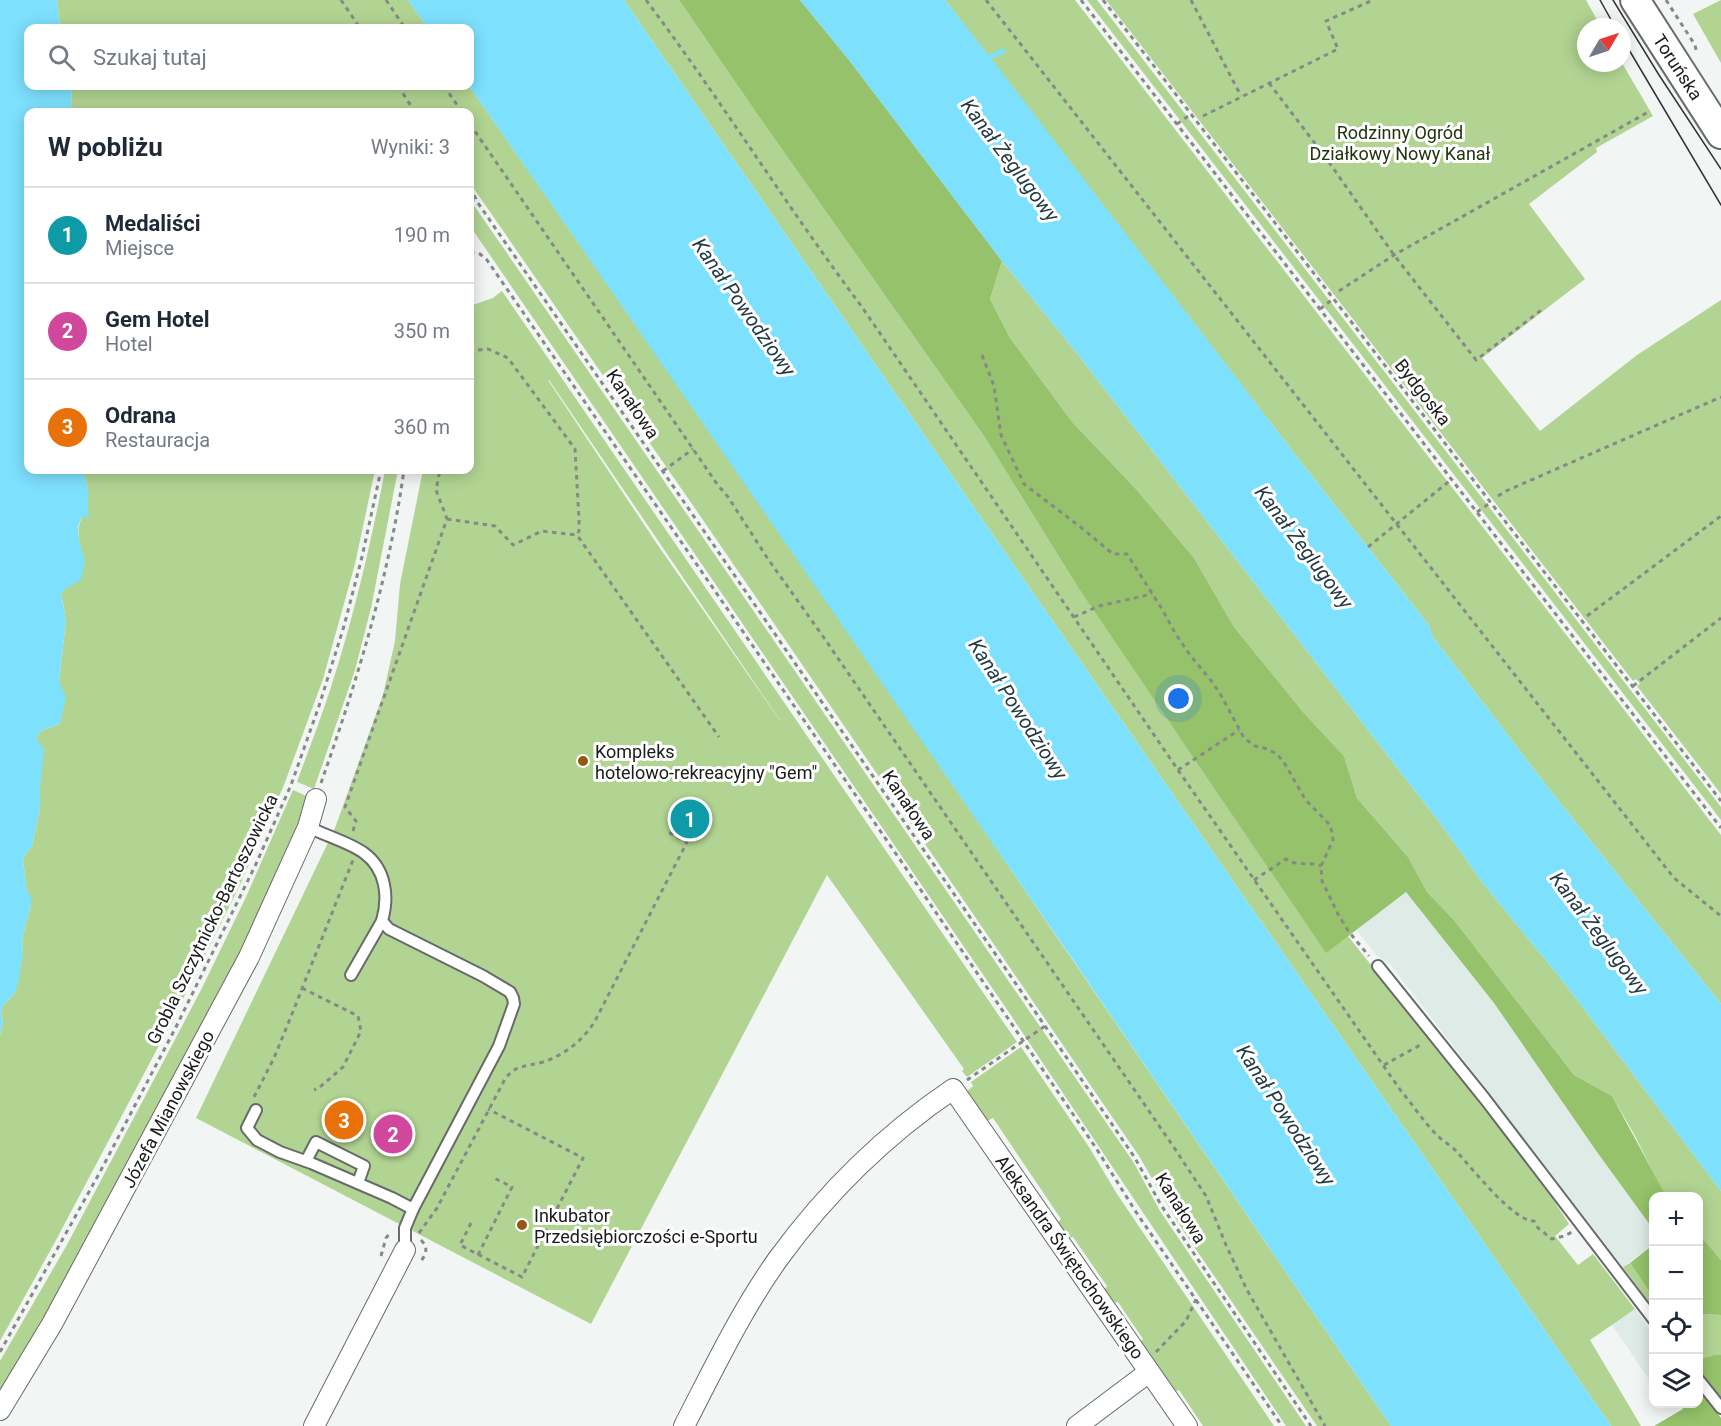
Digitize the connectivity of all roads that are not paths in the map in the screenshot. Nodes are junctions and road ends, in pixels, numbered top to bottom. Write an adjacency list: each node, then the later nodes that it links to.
1 (1635, 0): 2 (street, Toruńska)
2 (1721, 134)
3 (316, 799): 4 (street, Józefa Mianowskiego)
4 (308, 827): 5 (lane); 17 (street, Józefa Mianowskiego)
5 (382, 921): 7 (lane); 11 (lane)
6 (1378, 966): 13 (lane)
7 (351, 975)
8 (256, 1110): 9 (lane)
9 (310, 1160): 10 (lane); 10 (lane)
10 (358, 1183): 11 (lane)
11 (413, 1209): 12 (lane)
12 (405, 1250): 18 (street)
13 (1649, 1315)
14 (1146, 1367): 19 (street, Aleksandra Świętochowskiego); 20 (street); 21 (street, Aleksandra Świętochowskiego)
15 (1703, 1385): 16 (lane)
16 (1721, 1408)
17 (0, 1410)
18 (314, 1426)
19 (684, 1426)
20 (1077, 1426)
21 (1187, 1426)

